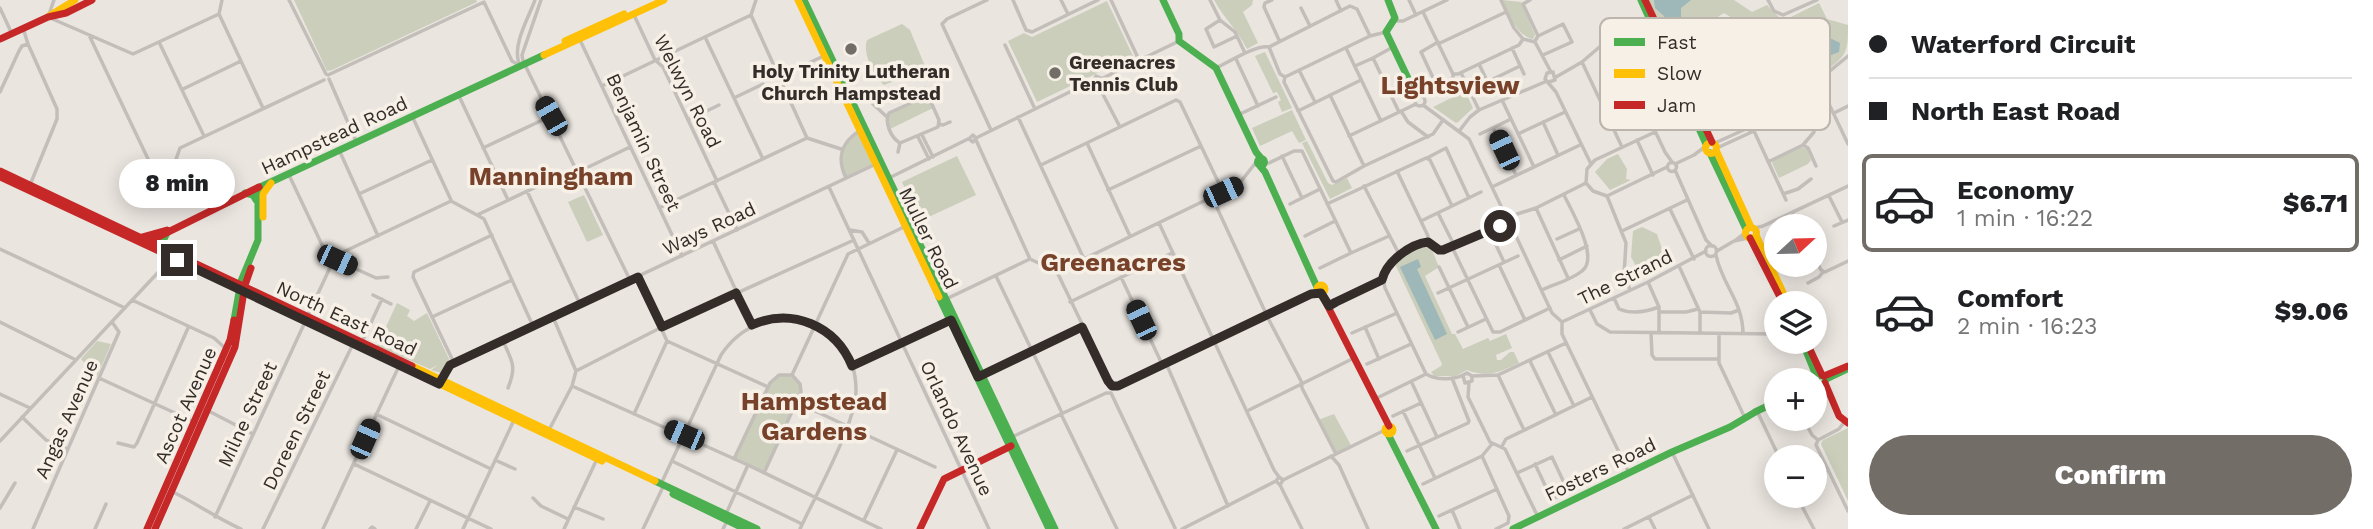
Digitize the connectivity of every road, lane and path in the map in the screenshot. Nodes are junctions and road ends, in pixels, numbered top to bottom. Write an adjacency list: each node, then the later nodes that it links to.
1 (54, 0): 43 (street)
2 (75, 0): 43 (main road)
3 (92, 0): 43 (main road)
4 (222, 0): 39 (street)
5 (289, 0): 93 (street)
6 (535, 0): 83 (street)
7 (541, 0): 83 (street)
8 (653, 0): 36 (main road, Hampstead Road)
9 (664, 0): 36 (main road, Hampstead Road)
10 (756, 0): 41 (street)
11 (798, 0): 73 (main road, Muller Road)
12 (804, 0): 73 (main road, Muller Road)
13 (988, 0): 141 (street)
14 (1013, 0): 40 (street)
15 (1061, 0): 40 (street)
16 (1098, 0): 40 (street)
17 (1111, 0): 79 (street)
18 (1163, 0): 61 (main road)
19 (1210, 0): 46 (street)
20 (1272, 0): 60 (street)
21 (1336, 0): 35 (street)
22 (1388, 0): 47 (main road)
23 (1409, 0): 42 (street)
24 (1432, 0): 32 (street)
25 (1447, 0): 32 (street)
26 (1501, 0): 38 (street)
27 (1530, 0): 55 (street)
28 (1643, 0): 44 (main road); 45 (main road)
29 (1768, 0): 30 (street)
30 (1817, 0)
31 (484, 1): 83 (street); 93 (street)
32 (1434, 6): 37 (street)
33 (0, 8): 51 (street)
34 (1301, 8): 48 (street)
35 (1341, 11): 48 (street); 54 (street)
36 (633, 12): 56 (main road, Hampstead Road); 78 (street, Welwyn Road)
37 (1423, 12): 42 (street); 64 (street)
38 (1506, 12): 59 (street); 64 (street)
39 (219, 14): 63 (street); 80 (street)
40 (1068, 14)
41 (751, 15): 57 (street); 91 (street)
42 (1416, 15): 47 (street)
43 (48, 17): 49 (main road); 52 (street)
44 (1649, 18)
45 (1651, 18)
46 (1220, 20): 53 (street); 53 (street)
47 (1395, 21): 50 (main road)
48 (1310, 26): 60 (street)
49 (23, 28): 51 (main road); 65 (street)
50 (1385, 32): 54 (street); 69 (main road)
51 (12, 34): 58 (main road)
52 (89, 35): 63 (street); 153 (street)
53 (1237, 36): 72 (street)
54 (1370, 36): 70 (street)
55 (1538, 36): 62 (street); 76 (street)
56 (579, 37): 83 (main road, Hampstead Road); 100 (street, Benjamin Street)
57 (705, 37): 78 (street); 108 (street)
58 (0, 39)
59 (1523, 39): 62 (street); 71 (street)
60 (1279, 40): 67 (street)
61 (1179, 41): 79 (street); 86 (main road)
62 (1535, 41): 76 (street)
63 (159, 42): 102 (street)
64 (1438, 43): 92 (street); 92 (street)
65 (28, 44): 104 (street); 202 (street)
66 (1005, 45): 121 (street)
67 (1267, 46): 72 (street); 94 (street)
68 (1600, 46): 81 (street)
69 (1393, 47): 75 (street); 111 (main road)
70 (1346, 48): 84 (street); 87 (street)
71 (1512, 48): 82 (street); 85 (street)
72 (1245, 53): 77 (street)
73 (827, 55): 91 (street); 147 (main road, Muller Road); 181 (main road, Muller Road)
74 (1848, 57): 88 (street)
75 (1373, 58): 84 (street); 124 (street)
76 (1544, 58): 95 (street)
77 (1236, 59): 86 (street); 117 (street)
78 (655, 60): 100 (street); 133 (street, Welwyn Road)
79 (1139, 60): 96 (street)
80 (241, 61): 102 (street); 120 (street)
81 (1581, 62): 95 (street); 112 (street)
82 (1479, 64): 89 (street); 98 (street)
83 (520, 65): 105 (main road, Hampstead Road); 128 (street)
84 (1355, 66): 97 (street)
85 (1520, 66): 90 (street); 98 (street)
86 (1216, 68): 129 (main road)
87 (1300, 70): 94 (street); 113 (street)
88 (1830, 72)
89 (1461, 73): 92 (street); 122 (street)
90 (1524, 75)
91 (780, 76): 157 (street)
92 (1453, 76)
93 (325, 77): 120 (street); 160 (street)
94 (1285, 77): 123 (street)
95 (1550, 77): 110 (street); 125 (street)
96 (1098, 80): 121 (street); 139 (street)
97 (1362, 80): 106 (street); 135 (street)
98 (1488, 82): 103 (street)
99 (763, 84): 108 (street)
100 (602, 86): 167 (street, Benjamin Street)
101 (925, 88): 109 (street)
102 (182, 89): 153 (street)
103 (1491, 89)
104 (0, 92)
105 (458, 94): 127 (main road, Hampstead Road); 170 (street)
106 (1330, 95): 113 (street); 155 (street)
107 (1276, 97): 117 (street)
108 (734, 98): 178 (street)
109 (926, 98): 130 (street); 138 (street)
110 (1502, 100): 122 (street); 132 (street)
111 (1417, 101): 116 (street); 116 (street); 124 (street)
112 (1600, 101)
113 (1315, 102): 123 (street)
114 (873, 104): 130 (street)
115 (719, 105): 133 (street)
116 (1423, 105): 134 (street)
117 (1258, 106): 129 (street)
118 (1848, 106): 126 (street)
119 (1830, 107): 126 (street)
120 (263, 108): 153 (street)
121 (1035, 109): 131 (street)
122 (1479, 110): 148 (street)
123 (1298, 111): 186 (street)
124 (1400, 112): 135 (street); 156 (street)
125 (1565, 112): 137 (street); 164 (street)
126 (1835, 113): 163 (street)
127 (412, 116): 160 (main road, Hampstead Road); 179 (street)
128 (551, 116): 170 (street); 189 (street)
129 (1238, 116): 182 (main road)
130 (887, 117): 162 (street)
131 (1018, 117): 141 (street); 185 (street)
132 (1511, 119): 140 (street); 152 (street)
133 (688, 120): 200 (street, Welwyn Road)
134 (1443, 120): 148 (street); 156 (street)
135 (1381, 121): 155 (street)
136 (950, 122): 138 (street)
137 (1542, 122): 152 (street); 174 (street)
138 (939, 124): 154 (street)
139 (1120, 127): 161 (street); 166 (street)
140 (1493, 128): 151 (street); 193 (street)
141 (991, 130): 158 (street)
142 (1614, 130): 168 (street)
143 (1703, 130): 169 (main road)
144 (1703, 130): 169 (main road)
145 (1750, 130): 169 (street)
146 (1752, 130): 180 (street)
147 (860, 131): 171 (street); 181 (main road, Muller Road)
148 (1460, 131): 207 (street)
149 (1655, 132): 159 (street); 188 (street)
150 (1814, 132): 165 (street)
151 (1480, 134)
152 (1518, 134): 187 (street)
153 (204, 136)
154 (920, 136): 162 (street); 176 (street)
155 (1349, 136): 186 (street)
156 (1428, 136): 186 (street)
157 (807, 138): 171 (street); 178 (street)
158 (973, 139): 176 (street); 277 (street)
159 (1637, 140): 168 (street); 194 (street)
160 (356, 142): 172 (main road, Hampstead Road)
161 (1087, 143): 185 (street); 208 (street)
162 (900, 144): 173 (street)
163 (1848, 144)
164 (1580, 145): 174 (street); 183 (street)
165 (1803, 145): 180 (street); 184 (street)
166 (1201, 146): 208 (street); 211 (street)
167 (631, 147): 189 (street); 230 (street, Benjamin Street)
168 (1622, 147): 183 (street)
169 (1711, 147): 188 (street); 250 (main road)
170 (483, 148): 222 (street)
171 (841, 149): 196 (street)
172 (339, 150): 192 (main road, Hampstead Road); 214 (street)
173 (898, 152)
174 (1558, 155): 187 (street)
175 (1282, 156): 182 (street); 209 (street); 220 (street)
176 (931, 158): 197 (street)
177 (1427, 158): 191 (street); 221 (street); 229 (street)
178 (763, 159): 200 (street)
179 (432, 160): 214 (street); 225 (street)
180 (1768, 162): 216 (street)
181 (878, 163): 196 (street, Ways Road); 197 (main road, Muller Road)
182 (1260, 163): 211 (street); 307 (main road)
183 (1591, 163): 201 (street)
184 (1808, 163)
185 (1041, 165): 278 (street)
186 (1364, 166)
187 (1534, 167): 193 (street)
188 (1672, 167): 194 (street); 223 (street)
189 (577, 170): 210 (street); 297 (street)
190 (0, 171): 202 (main road, North East Road)
191 (1397, 171): 204 (street); 239 (street)
192 (288, 173): 199 (main road, Hampstead Road); 270 (street)
193 (1516, 175): 207 (street)
194 (1653, 175): 218 (street)
195 (0, 177): 257 (main road, North East Road)
196 (846, 178): 206 (street, Ways Road)
197 (886, 179): 242 (main road, Muller Road)
198 (1811, 179): 216 (street)
199 (274, 180): 203 (main road, Hampstead Road); 301 (main road)
200 (716, 182): 230 (street); 246 (street, Welwyn Road)
201 (1586, 183): 215 (street); 218 (street)
202 (30, 185): 257 (main road, North East Road)
203 (260, 186): 213 (main road, Hampstead Road); 226 (main road)
204 (1364, 186): 228 (street); 255 (street)
205 (1848, 186): 217 (street)
206 (829, 187): 246 (street, Ways Road); 247 (street, Orlando Avenue)
207 (1492, 187): 236 (street)
208 (1108, 190): 253 (street)
209 (1320, 190): 220 (street); 228 (street)
210 (527, 191): 222 (street); 317 (street)
211 (1223, 192): 219 (street)
212 (1481, 192): 221 (street)
213 (245, 193): 226 (main road); 248 (main road, Hampstead Road)
214 (359, 194): 252 (street)
215 (1564, 194): 231 (street); 245 (street)
216 (1783, 194): 224 (street)
217 (1829, 195): 234 (street); 240 (street)
218 (1607, 196): 249 (street)
219 (1212, 197): 241 (street); 326 (street)
220 (1302, 198): 227 (street)
221 (1469, 198): 229 (street)
222 (508, 200): 235 (street)
223 (1687, 200): 232 (street); 267 (street)
224 (1786, 200)
225 (451, 201): 235 (street); 252 (street)
226 (258, 204): 301 (main road)
227 (1290, 204)
228 (1327, 204): 238 (street)
229 (1452, 206): 233 (street)
230 (659, 208): 273 (street, Benjamin Street)
231 (1536, 208): 236 (street); 280 (street)
232 (1670, 209): 249 (street); 279 (street)
233 (1438, 213): 239 (street); 264 (street)
234 (1792, 213): 250 (street)
235 (477, 215): 251 (street)
236 (1508, 220): 244 (street); 303 (street)
237 (1848, 220): 240 (street)
238 (1335, 221): 254 (street); 269 (street)
239 (1421, 221): 261 (street)
240 (1842, 222): 243 (street)
241 (1159, 223): 253 (street); 268 (street)
242 (908, 225): 262 (street); 313 (main road, Muller Road)
243 (1835, 226)
244 (1490, 229): 264 (street); 282 (street)
245 (1579, 229): 256 (street); 263 (street)
246 (737, 230): 260 (street, Ways Road)
247 (849, 230): 258 (street, Orlando Avenue); 262 (street)
248 (168, 231): 257 (main road, Hampstead Road); 259 (main road, Hampstead Road); 272 (main road)
249 (1622, 231): 304 (street)
250 (1751, 233): 267 (street, The Strand); 305 (main road)
251 (492, 235): 296 (street); 327 (street)
252 (378, 236): 271 (street)
253 (1130, 236): 278 (street)
254 (1305, 236)
255 (1389, 236): 269 (street); 274 (street)
256 (1557, 239)
257 (141, 240): 259 (main road, Hampstead Road); 272 (main road, North East Road)
258 (854, 240): 265 (street, Orlando Avenue); 306 (street)
259 (150, 241): 272 (main road, North East Road)
260 (713, 241): 273 (street, Ways Road); 306 (street)
261 (1428, 242): 264 (street); 274 (street)
262 (869, 243): 265 (street)
263 (1587, 246): 280 (street); 294 (street)
264 (1453, 247): 295 (street)
265 (858, 248): 337 (street); 356 (street, Orlando Avenue)
266 (0, 249): 318 (street)
267 (1711, 251): 279 (street, The Strand); 322 (street)
268 (1172, 253): 293 (street); 352 (street)
269 (1351, 253): 286 (street)
270 (326, 254): 271 (street); 283 (street)
271 (339, 254): 276 (street)
272 (166, 256): 301 (main road, North East Road); 312 (street)
273 (682, 256): 291 (street, Ways Road)
274 (1399, 256): 298 (street)
275 (1518, 256): 282 (street)
276 (334, 259): 283 (street, Milne Street); 290 (street)
277 (1030, 259): 288 (street); 289 (street)
278 (1084, 259): 288 (street)
279 (1694, 259): 284 (street, The Strand)
280 (1559, 260): 294 (street)
281 (1848, 261): 287 (street)
282 (1501, 263): 295 (street); 332 (street)
283 (331, 266): 329 (street, Milne Street)
284 (1679, 266): 299 (street, The Strand); 323 (street)
285 (1439, 267): 302 (street)
286 (1320, 268)
287 (1827, 271)
288 (1057, 272): 315 (street)
289 (996, 276): 313 (street); 360 (street)
290 (388, 277)
291 (638, 277): 297 (street, Ways Road); 339 (street)
292 (1819, 277): 300 (street)
293 (1121, 278): 315 (street); 370 (street)
294 (1568, 278): 303 (street)
295 (1467, 279): 302 (street); 331 (street)
296 (512, 280): 327 (street); 338 (street)
297 (630, 280): 317 (street, Ways Road)
298 (1382, 280): 307 (street); 325 (street)
299 (1648, 282): 304 (street, The Strand); 320 (street)
300 (1808, 283)
301 (243, 288): 314 (main road, North East Road); 324 (main road, Ascot Avenue); 329 (main road, North East Road); 359 (main road, Ascot Avenue)
302 (1449, 288): 308 (street); 342 (street)
303 (1542, 290): 319 (street)
304 (1630, 290): 310 (street, The Strand)
305 (1779, 291)
306 (736, 293): 336 (street); 339 (street)
307 (1321, 293): 326 (street); 362 (main road)
308 (1438, 293)
309 (373, 295): 311 (street)
310 (1614, 298): 320 (street); 321 (street, The Strand)
311 (382, 299): 316 (street); 355 (street, Doreen Street)
312 (132, 300): 318 (street); 343 (street)
313 (944, 300): 330 (main road, Muller Road)
314 (263, 301): 324 (main road); 329 (main road, North East Road)
315 (1070, 302): 340 (street)
316 (391, 304)
317 (580, 304): 328 (street, Ways Road)
318 (125, 308): 334 (street)
319 (1550, 308): 332 (street); 335 (street)
320 (1659, 309): 323 (street); 347 (street)
321 (1590, 310): 335 (street, The Strand); 345 (street)
322 (1740, 310): 323 (street); 350 (street)
323 (1699, 311): 348 (street)
324 (243, 312): 399 (main road, Ascot Avenue)
325 (1396, 313): 341 (street); 358 (street)
326 (1268, 314): 352 (street); 385 (street)
327 (432, 317): 368 (street)
328 (553, 317): 338 (street, Ways Road); 374 (street)
329 (306, 319): 355 (main road, North East Road); 418 (street, Milne Street)
330 (953, 319): 356 (street); 377 (main road, Muller Road)
331 (1486, 319): 332 (street); 342 (street)
332 (1525, 320)
333 (0, 322): 365 (street)
334 (112, 322): 365 (street); 379 (street, Angas Avenue)
335 (1562, 322): 357 (street)
336 (752, 325): 337 (street); 369 (street)
337 (815, 325): 372 (street); 375 (street)
338 (533, 326): 353 (street, Ways Road)
339 (662, 327): 354 (street); 374 (street)
340 (1082, 327): 360 (street); 370 (street)
341 (1365, 327): 346 (street); 363 (street)
342 (1468, 327): 344 (street)
343 (188, 328): 359 (street); 395 (street)
344 (1458, 332)
345 (1651, 332): 347 (street); 364 (street)
346 (1352, 333)
347 (1659, 333): 348 (street)
348 (1700, 333): 349 (street)
349 (1720, 334): 350 (street); 364 (street)
350 (1743, 334): 351 (street)
351 (1764, 334)
352 (1213, 340): 370 (street); 400 (street)
353 (503, 341): 368 (street, Ways Road); 388 (street)
354 (667, 341): 369 (street); 405 (street)
355 (357, 342): 367 (main road, North East Road); 489 (street, Doreen Street)
356 (902, 343): 372 (street); 447 (street, Orlando Avenue)
357 (1566, 343): 361 (street); 391 (street)
358 (1412, 344): 363 (street); 376 (street)
359 (226, 350): 399 (main road, Ascot Avenue)
360 (1033, 350): 377 (street); 403 (street)
361 (1548, 352): 366 (street); 396 (street)
362 (1354, 358): 385 (street); 392 (main road)
363 (1379, 359): 371 (street)
364 (1718, 359): 408 (street)
365 (76, 360): 397 (street)
366 (1530, 361): 378 (street); 406 (street)
367 (400, 363): 383 (main road, North East Road); 404 (street)
368 (454, 363): 383 (street, Ways Road)
369 (718, 364): 387 (street); 419 (street)
370 (1164, 364): 466 (street)
371 (1367, 364)
372 (852, 366): 413 (street)
373 (1848, 368): 381 (main road)
374 (576, 370): 386 (street)
375 (792, 374): 387 (street); 393 (street)
376 (1426, 374): 380 (street); 384 (street)
377 (980, 376): 425 (main road, Muller Road)
378 (1498, 376): 382 (street); 415 (street)
379 (99, 378): 395 (street); 430 (street, Angas Avenue)
380 (1452, 378): 382 (street); 420 (street)
381 (1827, 378)
382 (1466, 380): 426 (street)
383 (440, 382): 410 (main road, North East Road)
384 (1412, 383): 392 (street); 394 (street)
385 (1302, 385): 400 (street); 434 (street)
386 (572, 386): 405 (street); 417 (street)
387 (768, 387): 437 (street)
388 (508, 388)
389 (1827, 392): 411 (main road)
390 (0, 394): 397 (street)
391 (1592, 397): 396 (street); 450 (street)
392 (1374, 400): 414 (main road)
393 (797, 402): 413 (street); 448 (street)
394 (1421, 403): 401 (street); 420 (street)
395 (154, 404): 412 (street); 424 (street)
396 (1574, 406): 406 (street)
397 (30, 408): 409 (street)
398 (1764, 408): 402 (main road, Fosters Road)
399 (204, 409): 412 (main road, Ascot Avenue); 418 (street)
400 (1247, 411): 452 (street)
401 (1403, 411): 407 (street); 427 (street)
402 (1757, 411): 408 (main road, Fosters Road); 421 (main road, Fosters Road); 428 (street)
403 (1062, 413): 425 (street); 483 (street); 507 (street)
404 (376, 414): 440 (street); 444 (street)
405 (634, 414): 419 (street)
406 (1556, 415): 415 (street)
407 (1393, 416)
408 (1744, 416): 421 (main road, Fosters Road)
409 (22, 417): 423 (street); 430 (street)
410 (515, 418): 417 (main road, North East Road); 438 (street)
411 (1847, 422): 422 (street)
412 (198, 424): 457 (main road, Ascot Avenue)
413 (848, 426): 431 (street); 462 (street)
414 (1387, 430): 434 (street); 510 (main road)
415 (1524, 430): 429 (street)
416 (1810, 431): 422 (street)
417 (548, 433): 436 (main road, North East Road)
418 (253, 434): 473 (street, Milne Street)
419 (684, 435): 437 (street); 439 (street)
420 (1437, 438): 427 (street)
421 (1702, 439): 433 (main road, Fosters Road)
422 (1818, 440): 445 (street)
423 (0, 441)
424 (118, 443)
425 (1013, 443): 447 (main road); 505 (main road, Muller Road); 506 (main road, Muller Road)
426 (1492, 444): 429 (street); 435 (street)
427 (1420, 445): 432 (street); 451 (street)
428 (1773, 445)
429 (1502, 446): 449 (street)
430 (68, 449): 484 (street, Angas Avenue)
431 (897, 450): 443 (street); 480 (street)
432 (1408, 450)
433 (1672, 452): 450 (main road, Fosters Road); 461 (street)
434 (1334, 455): 452 (street); 509 (street)
435 (1482, 456): 451 (street); 458 (street)
436 (598, 457): 456 (main road, North East Road); 467 (street)
437 (734, 459): 442 (street)
438 (495, 460): 444 (street); 446 (street)
439 (672, 461): 456 (street); 460 (street)
440 (354, 464): 464 (street); 490 (street)
441 (1535, 464): 449 (street); 459 (street); 459 (street)
442 (748, 465): 448 (street); 460 (street)
443 (935, 467)
444 (491, 469): 477 (street)
445 (1828, 469): 471 (street)
446 (514, 470)
447 (961, 470): 503 (main road); 504 (street, Orlando Avenue)
448 (764, 472): 462 (street)
449 (1517, 472): 475 (street)
450 (1629, 473): 475 (main road, Fosters Road)
451 (1435, 478): 454 (street)
452 (1280, 481): 466 (street); 508 (street)
453 (15, 483): 468 (street)
454 (1423, 484)
455 (1584, 485): 459 (street)
456 (662, 486): 474 (main road, North East Road); 497 (street)
457 (168, 489): 473 (street); 486 (main road, Ascot Avenue); 487 (main road, Ascot Avenue)
458 (1497, 489): 470 (street); 512 (street)
459 (1567, 489)
460 (736, 492): 474 (street); 481 (street)
461 (1693, 495): 476 (street); 516 (street)
462 (814, 497): 480 (street); 481 (street)
463 (533, 498): 478 (street)
464 (430, 501): 477 (street); 493 (street)
465 (106, 504): 485 (street)
466 (1228, 506): 483 (street)
467 (575, 507): 478 (street); 479 (street)
468 (0, 508)
469 (1804, 508): 517 (street)
470 (1452, 510): 472 (street); 511 (street)
471 (1848, 511)
472 (1439, 516)
473 (215, 517): 488 (street)
474 (727, 517): 498 (street); 499 (main road, North East Road); 500 (main road, North East Road)
475 (1538, 517): 482 (main road, Fosters Road)
476 (1649, 517): 514 (street); 515 (street)
477 (468, 518): 494 (street); 495 (street)
478 (568, 519): 496 (street)
479 (603, 519)
480 (863, 521): 502 (street)
481 (802, 524): 501 (street)
482 (1524, 526): 513 (main road, Fosters Road)
483 (1178, 528)
484 (33, 529)
485 (95, 529)
486 (147, 529)
487 (155, 529)
488 (242, 529)
489 (263, 529)
490 (323, 529)
491 (370, 529): 492 (street)
492 (376, 529)
493 (416, 529)
494 (463, 529)
495 (491, 529)
496 (564, 529)
497 (643, 529)
498 (723, 529)
499 (745, 529)
500 (757, 529)
501 (800, 529)
502 (881, 529)
503 (920, 529)
504 (989, 529)
505 (1049, 529)
506 (1055, 529)
507 (1117, 529)
508 (1302, 529)
509 (1368, 529)
510 (1436, 529)
511 (1460, 529)
512 (1496, 529)
513 (1513, 529)
514 (1624, 529)
515 (1655, 529)
516 (1709, 529)
517 (1814, 529)

